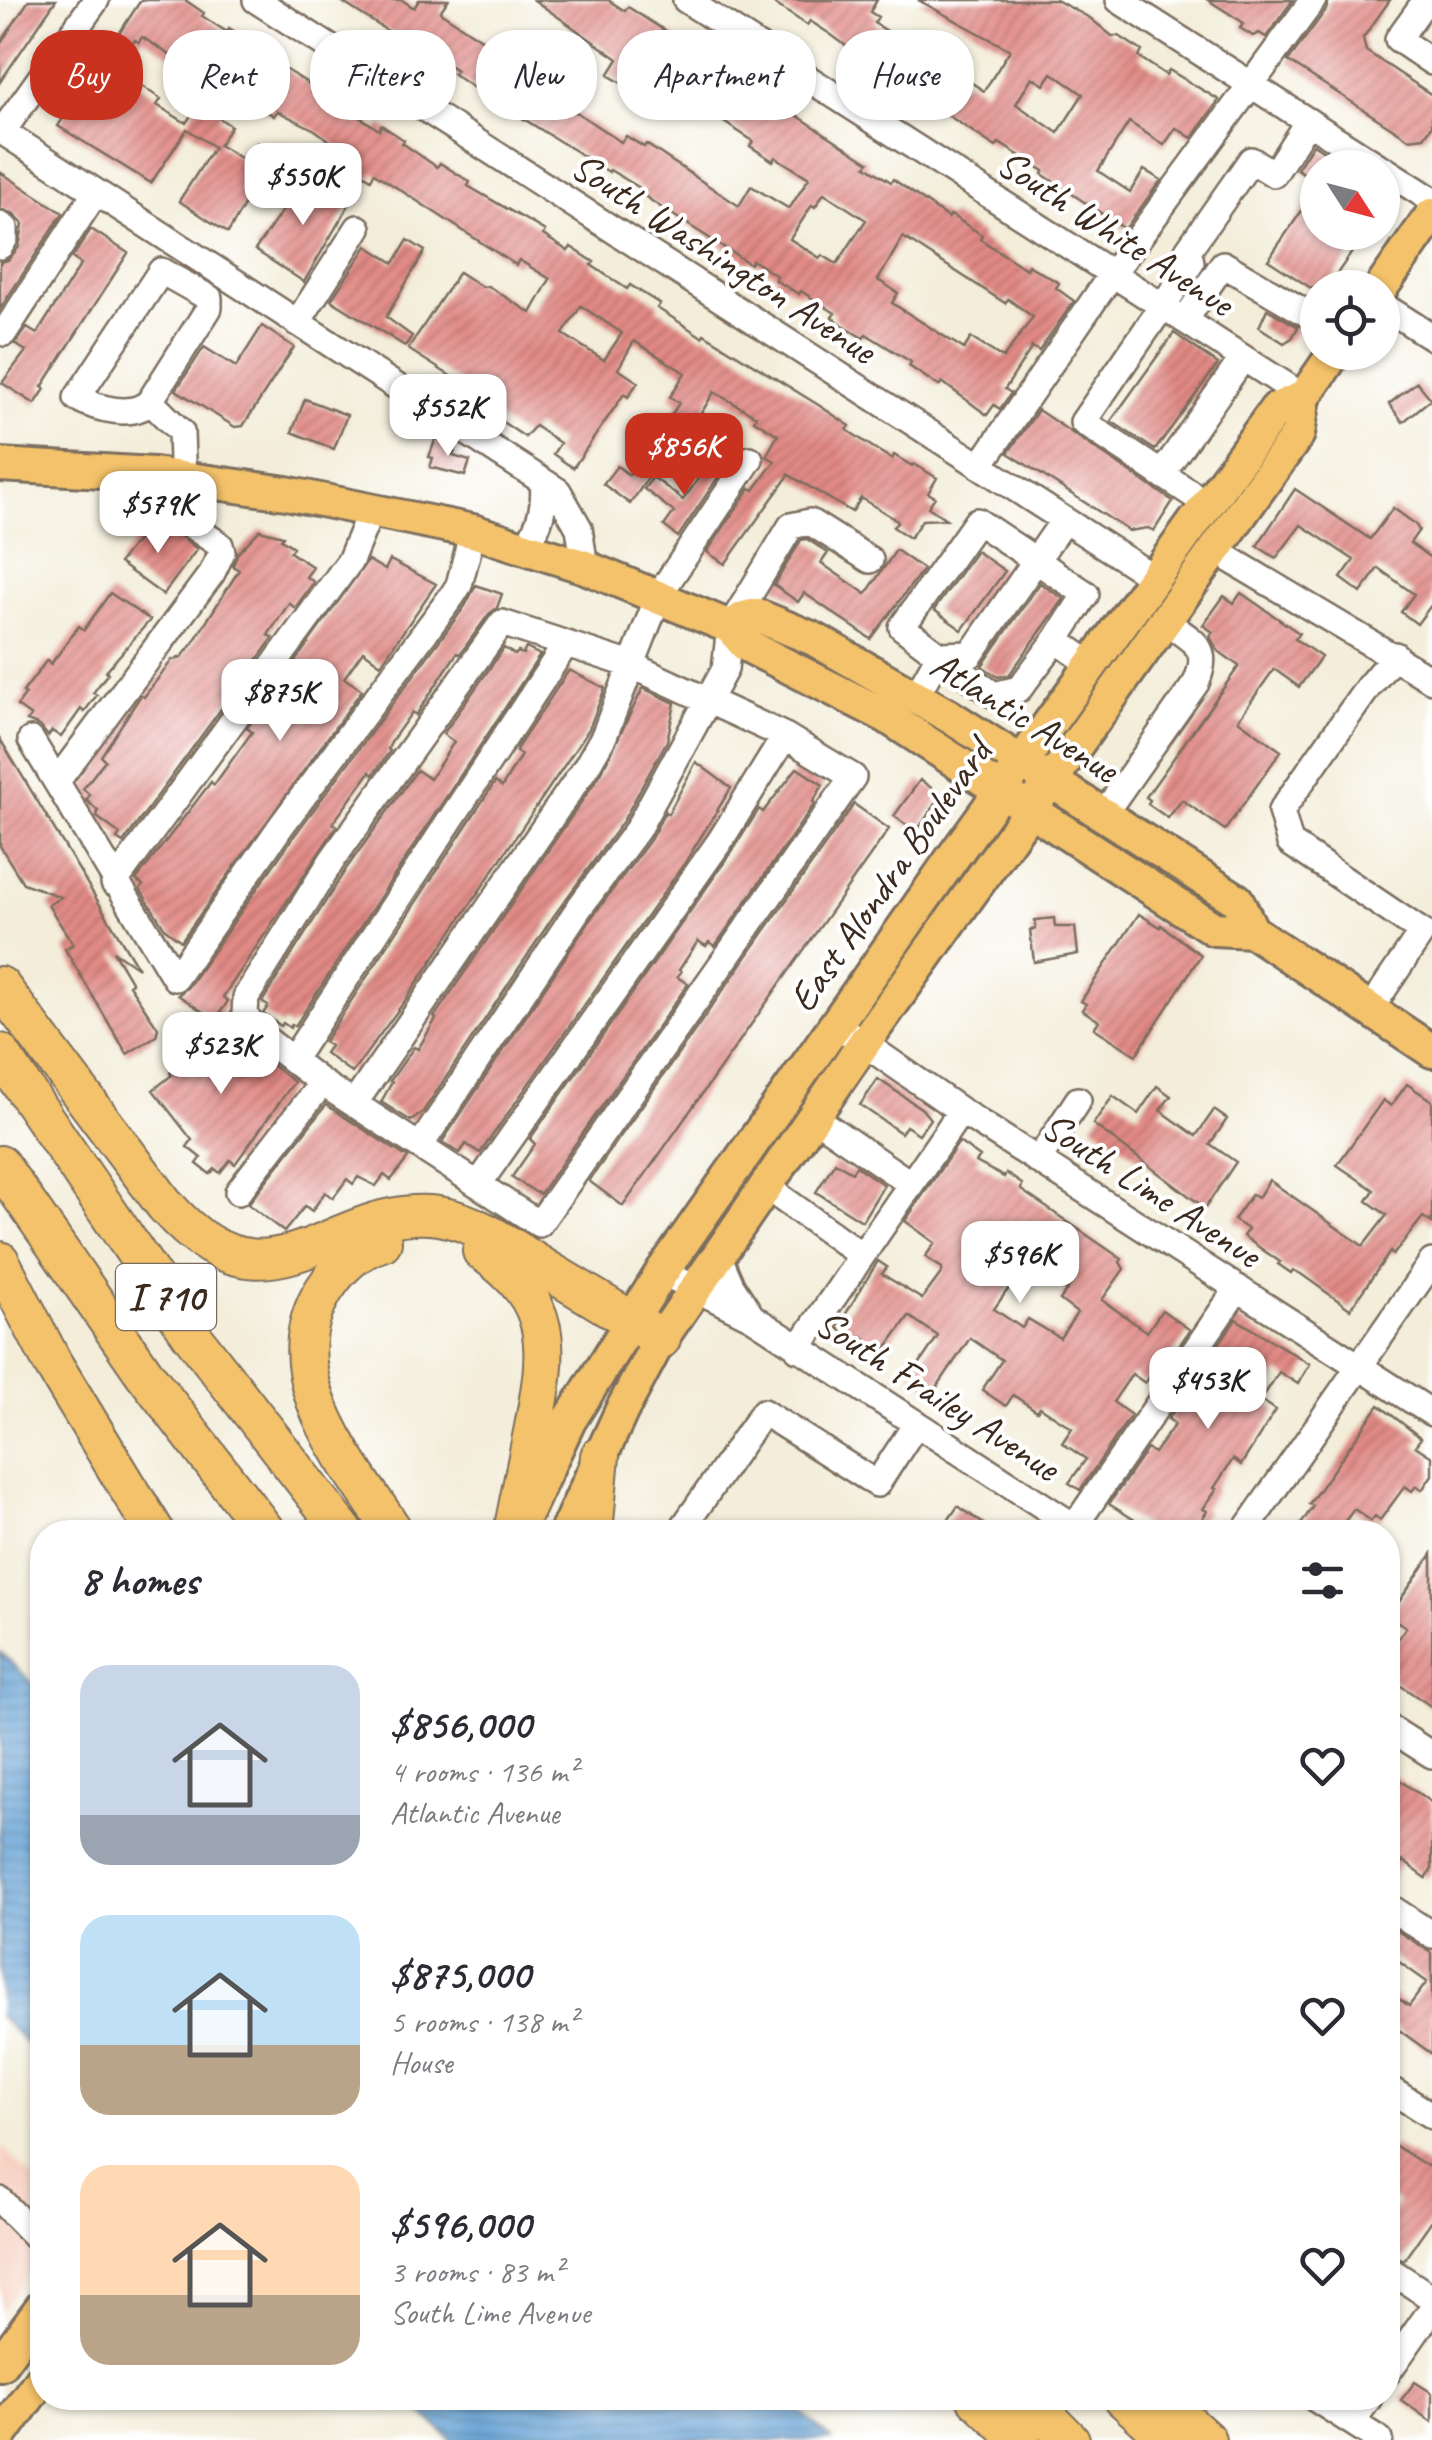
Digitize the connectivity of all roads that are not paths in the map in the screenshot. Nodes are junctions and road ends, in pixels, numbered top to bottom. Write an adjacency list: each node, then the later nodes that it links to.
1 (96, 0): 10 (street)
2 (256, 0): 34 (street, South Washington Avenue)
3 (686, 0): 20 (street, South White Avenue)
4 (1119, 0): 8 (street)
5 (1313, 0): 8 (street)
6 (1426, 0): 7 (street)
7 (1432, 62)
8 (1252, 85): 9 (street); 20 (street)
9 (1308, 121): 11 (street); 21 (street)
10 (1, 131): 13 (street)
11 (1354, 150)
12 (1400, 180): 14 (street)
13 (96, 192): 25 (street); 26 (street)
14 (1432, 200)
15 (1432, 215): 19 (main road)
16 (0, 225): 18 (street)
17 (358, 228): 25 (street)
18 (0, 246)
19 (1394, 270)
20 (1112, 274): 21 (street, South White Avenue); 34 (street)
21 (1162, 306): 24 (street, South White Avenue); 35 (street)
22 (1300, 310): 24 (street)
23 (1400, 317): 27 (street)
24 (1185, 320): 28 (street, South White Avenue)
25 (297, 323): 37 (street)
26 (4, 334)
27 (1432, 337)
28 (1243, 358): 30 (street, South White Avenue); 35 (street)
29 (1323, 370): 30 (main road, East Alondra Boulevard)
30 (1304, 397): 38 (main road, East Alondra Boulevard); 43 (main road, East Alondra Boulevard)
31 (150, 400): 31 (street); 36 (street)
32 (750, 459): 48 (street)
33 (0, 464): 36 (main road, Atlantic Avenue)
34 (980, 466): 40 (street, South Washington Avenue)
35 (1161, 474): 38 (street)
36 (182, 478): 39 (main road, Atlantic Avenue); 63 (street)
37 (543, 482): 42 (street); 46 (street)
38 (1206, 504): 47 (main road, East Alondra Boulevard)
39 (371, 510): 41 (main road, Atlantic Avenue); 68 (street)
40 (1064, 520): 44 (street); 47 (street, South Washington Avenue)
41 (473, 531): 42 (main road, Atlantic Avenue); 68 (street)
42 (526, 548): 46 (main road, Atlantic Avenue)
43 (1216, 551): 49 (main road, East Alondra Boulevard); 54 (street)
44 (1036, 559): 51 (street); 53 (street); 53 (street)
45 (870, 560): 50 (street)
46 (585, 566): 48 (main road, Atlantic Avenue)
47 (1153, 577): 55 (main road, East Alondra Boulevard)
48 (660, 595): 50 (main road, Atlantic Avenue); 56 (street)
49 (1165, 621): 64 (main road, East Alondra Boulevard); 67 (street)
50 (730, 627): 58 (main road, Atlantic Avenue); 59 (street); 65 (main road, Atlantic Avenue)
51 (1056, 640): 53 (street); 55 (street)
52 (566, 644): 56 (street); 76 (street); 76 (street)
53 (939, 655): 58 (street)
54 (1395, 655): 57 (street); 71 (street)
55 (1091, 664): 62 (main road, East Alondra Boulevard)
56 (631, 665): 59 (street); 79 (street)
57 (1432, 680)
58 (916, 696): 62 (main road, Atlantic Avenue)
59 (709, 700): 60 (street); 82 (street)
60 (785, 736): 85 (street); 85 (street)
61 (31, 740): 63 (street)
62 (1022, 762): 64 (main road, Atlantic Avenue); 65 (main road, East Alondra Boulevard)
63 (57, 781): 68 (street)
64 (1050, 781): 66 (main road, East Alondra Boulevard); 67 (main road, Atlantic Avenue)
65 (1000, 792): 66 (main road, Atlantic Avenue); 72 (main road, East Alondra Boulevard)
66 (1028, 812): 69 (main road, Atlantic Avenue); 73 (main road, East Alondra Boulevard)
67 (1103, 815): 69 (main road, Atlantic Avenue)
68 (114, 883)
69 (1252, 931): 71 (main road, Atlantic Avenue)
70 (0, 986): 97 (highway)
71 (1369, 1011): 74 (main road, Atlantic Avenue)
72 (836, 1024): 73 (street, South Lime Avenue); 93 (main road, East Alondra Boulevard)
73 (864, 1043): 80 (street, South Lime Avenue); 81 (main road, East Alondra Boulevard)
74 (1432, 1051)
75 (0, 1054): 105 (highway, I 710)
76 (293, 1059): 77 (street)
77 (322, 1083): 79 (street); 88 (street)
78 (1078, 1100): 83 (street)
79 (354, 1104): 82 (street)
80 (961, 1112): 83 (street, South Lime Avenue); 86 (street)
81 (812, 1116): 86 (street); 87 (main road, East Alondra Boulevard)
82 (420, 1146): 85 (street)
83 (1038, 1161): 94 (street, South Lime Avenue)
84 (0, 1165): 104 (highway, I 710)
85 (480, 1182)
86 (911, 1184): 90 (street)
87 (765, 1186): 89 (main road, East Alondra Boulevard); 90 (street)
88 (238, 1192)
89 (718, 1255): 95 (main road, East Alondra Boulevard); 96 (street, South Frailey Avenue)
90 (861, 1255): 98 (street)
91 (0, 1260): 103 (highway)
92 (1432, 1262): 99 (street)
93 (662, 1272): 95 (street, South Frailey Avenue); 97 (main road, East Alondra Boulevard)
94 (1238, 1288): 99 (street, South Lime Avenue); 113 (street)
95 (695, 1289): 96 (street, South Frailey Avenue); 97 (main road, East Alondra Boulevard)
96 (752, 1318): 98 (street, South Frailey Avenue)
97 (646, 1329): 102 (main road); 108 (main road)
98 (798, 1349): 101 (street, South Frailey Avenue)
99 (1360, 1366): 100 (street, South Lime Avenue); 114 (street)
100 (1432, 1413)
101 (916, 1424): 111 (street); 112 (street, South Frailey Avenue)
102 (600, 1456): 109 (main road); 110 (highway)
103 (148, 1520)
104 (257, 1520)
105 (335, 1520)
106 (386, 1520): 107 (highway)
107 (518, 1520)
108 (521, 1520)
109 (571, 1520)
110 (593, 1520)
111 (688, 1520)
112 (1063, 1520)
113 (1085, 1520)
114 (1252, 1520)
115 (1400, 1735): 116 (street)
116 (1432, 1755)
117 (1400, 1914): 118 (street)
118 (1432, 1935)
119 (1400, 2096): 120 (street)
120 (1432, 2116)
121 (0, 2200): 122 (street)
122 (30, 2231)
123 (1400, 2278): 124 (street)
124 (1432, 2298)
125 (1432, 2309): 127 (street)
126 (30, 2323): 128 (main road)
127 (1400, 2355)
128 (0, 2364)
129 (30, 2395): 137 (main road)
130 (989, 2410): 138 (highway)
131 (1040, 2410): 139 (highway)
132 (1136, 2410): 140 (highway)
133 (1173, 2410): 141 (highway)
134 (1333, 2410): 136 (street)
135 (1361, 2410): 136 (street)
136 (1352, 2422): 142 (street)
137 (0, 2436)
138 (1020, 2440)
139 (1070, 2440)
140 (1169, 2440)
141 (1206, 2440)
142 (1380, 2440)

